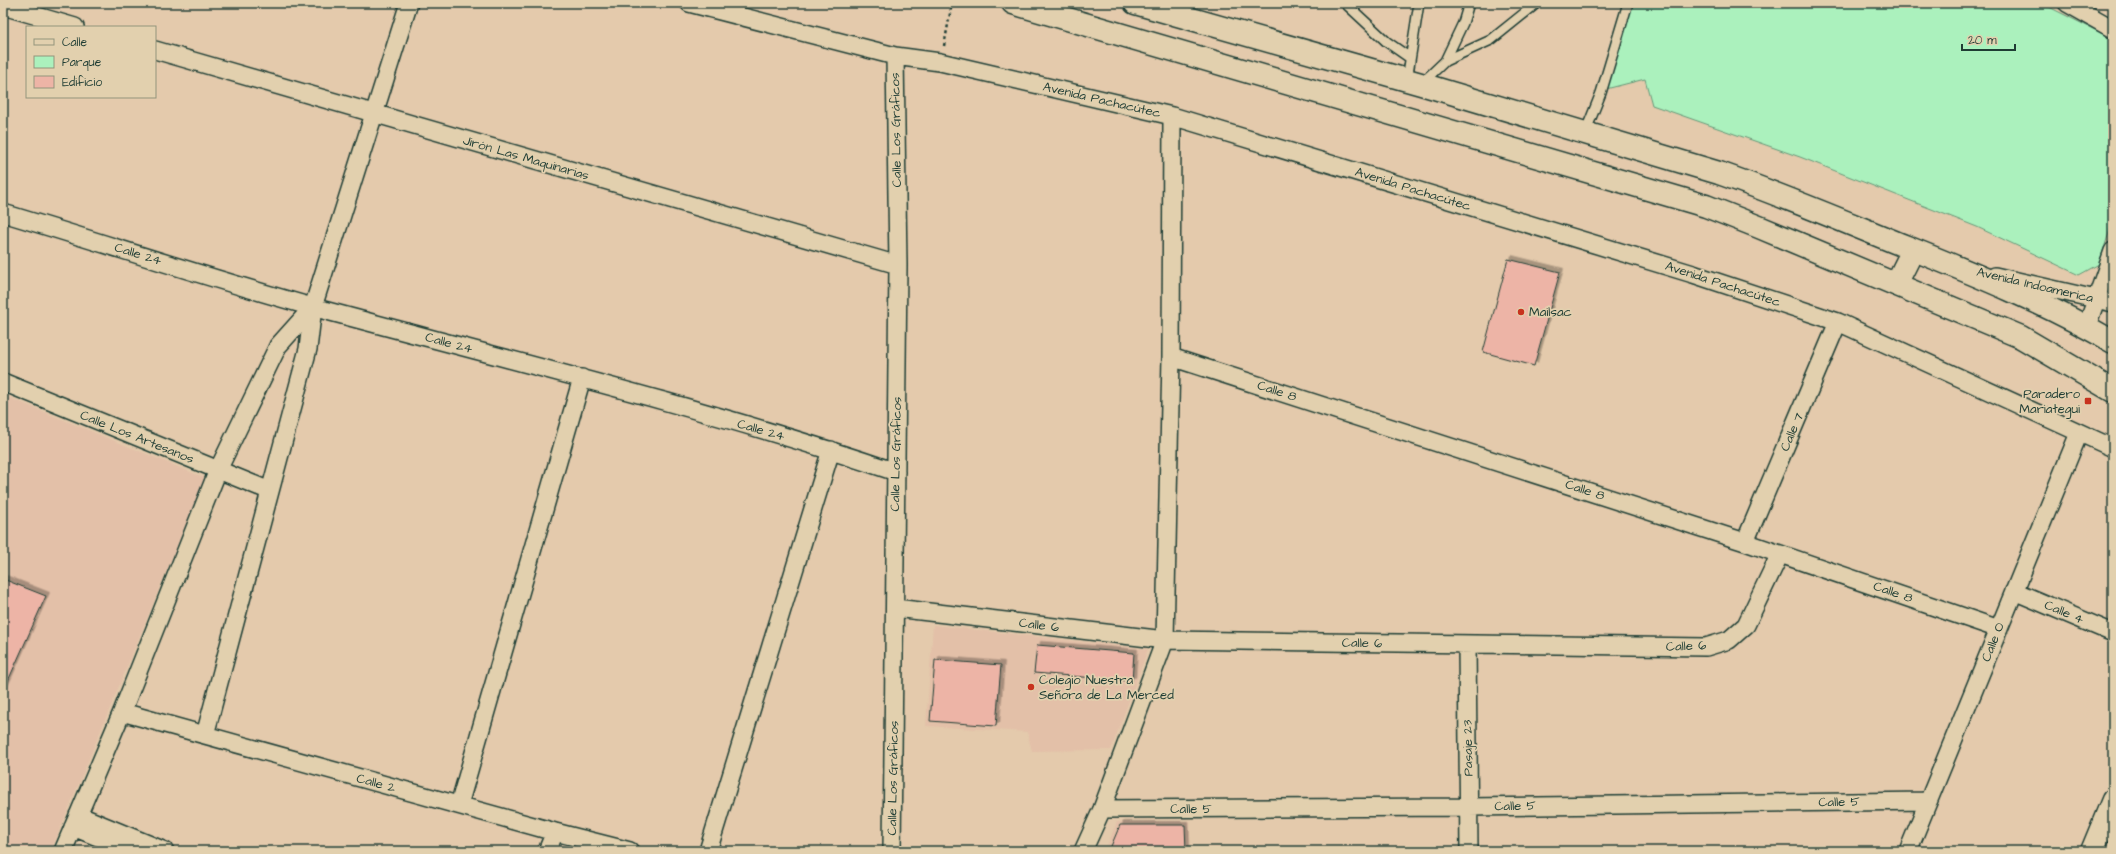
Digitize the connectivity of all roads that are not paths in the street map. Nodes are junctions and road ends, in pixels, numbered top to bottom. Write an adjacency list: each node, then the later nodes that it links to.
1 (409, 3): 19 (street)
2 (689, 3): 15 (street, Avenida Pachacútec)
3 (1013, 3): 27 (main road)
4 (1135, 3): 18 (main road)
5 (1345, 3): 16 (lane)
6 (1419, 3): 16 (lane)
7 (1469, 3): 17 (lane)
8 (1537, 3): 17 (lane)
9 (1628, 3): 21 (lane)
10 (2067, 3): 13 (street)
11 (3, 6): 12 (street)
12 (72, 26)
13 (2113, 29)
14 (156, 50): 19 (street, Jirón Las Maquinarias)
15 (895, 56): 20 (street, Avenida Pachacútec); 25 (street, Calle Los Gráficos)
16 (1410, 58): 18 (lane)
17 (1445, 61): 18 (lane)
18 (1414, 82): 21 (main road)
19 (374, 114): 25 (street, Jirón Las Maquinarias); 30 (street)
20 (1172, 116): 31 (street, Avenida Pachacútec); 34 (street)
21 (1585, 133): 23 (main road)
22 (3, 213): 30 (street, Calle 24)
23 (1913, 250): 26 (main road); 27 (main road)
24 (2113, 252): 28 (street)
25 (898, 265): 42 (street, Calle Los Gráficos)
26 (1958, 268): 28 (street, Avenida Indoamerica); 32 (main road)
27 (1896, 284): 37 (main road)
28 (2096, 299): 29 (street, Avenida Indoamerica); 32 (street)
29 (2113, 303)
30 (313, 307): 35 (street, Calle 24); 41 (street); 43 (street)
31 (1838, 322): 38 (street, Avenida Pachacútec); 44 (street, Calle 7)
32 (2087, 326): 33 (main road)
33 (2113, 342)
34 (1170, 357): 44 (street, Calle 8); 50 (street)
35 (582, 378): 40 (street, Calle 24); 56 (street)
36 (3, 382): 41 (street, Calle Los Artesanos)
37 (2113, 391)
38 (2079, 432): 39 (street, Avenida Pachacútec); 46 (street, Calle O)
39 (2113, 448)
40 (831, 450): 42 (street, Calle 24); 66 (street)
41 (218, 470): 43 (street, Calle Los Artesanos); 52 (street)
42 (896, 472): 47 (street, Calle Los Gráficos)
43 (270, 492): 53 (street)
44 (1745, 542): 45 (street, Calle 8)
45 (1780, 554): 48 (street, Calle 8); 51 (street, Calle 6)
46 (2014, 591): 48 (street, Calle O); 49 (street, Calle 4)
47 (895, 608): 50 (street, Calle 6); 67 (street, Calle Los Gráficos)
48 (1998, 629): 55 (street, Calle O)
49 (2113, 634)
50 (1165, 640): 51 (street, Calle 6); 58 (street)
51 (1467, 645): 57 (street, Pasaje 23)
52 (122, 712): 53 (street, Calle 2); 59 (street)
53 (205, 735): 56 (street, Calle 2)
54 (2113, 800): 71 (main road)
55 (1928, 801): 57 (street, Calle 5); 70 (street, Calle O)
56 (459, 806): 60 (street, Calle 2)
57 (1468, 807): 58 (street, Calle 5); 69 (street, Pasaje 23)
58 (1102, 809): 68 (street)
59 (75, 821): 61 (street); 62 (street); 63 (street)
60 (555, 832): 64 (street); 65 (street, Calle 2)
61 (63, 851)
62 (132, 851)
63 (165, 851)
64 (547, 851)
65 (630, 851)
66 (708, 851)
67 (892, 851)
68 (1084, 851)
69 (1469, 851)
70 (1908, 851)
71 (2092, 851)

